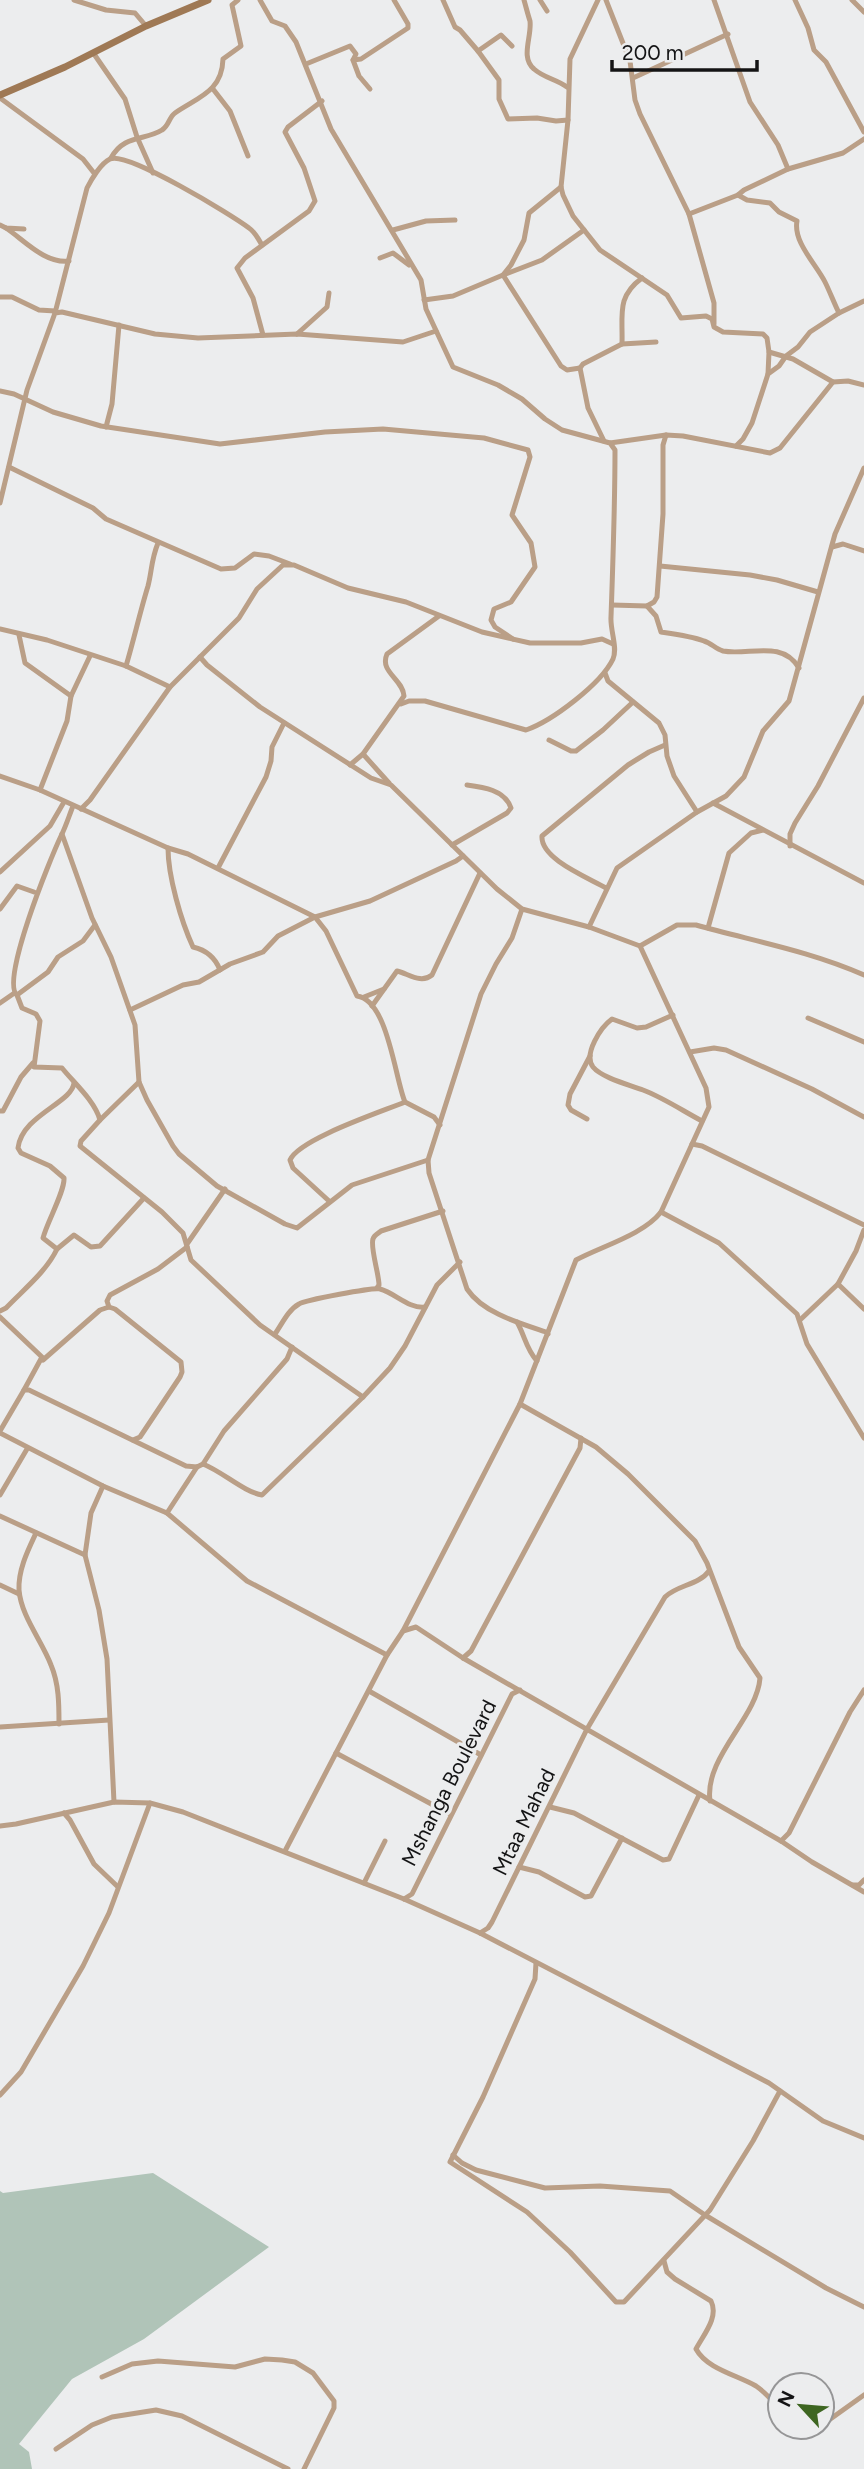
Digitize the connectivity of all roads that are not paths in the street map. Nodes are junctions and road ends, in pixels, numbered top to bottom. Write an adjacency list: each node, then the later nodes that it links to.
1 (74, 0): 16 (street)
2 (97, 0): 16 (street)
3 (208, 0): 19 (main road)
4 (238, 0): 28 (street)
5 (260, 0): 25 (street)
6 (394, 0): 24 (street)
7 (443, 0): 22 (street)
8 (524, 0): 27 (street)
9 (540, 0): 17 (street)
10 (586, 0): 15 (street)
11 (606, 0): 26 (street)
12 (714, 0): 20 (street)
13 (795, 0): 33 (street)
14 (852, 0): 18 (street)
15 (596, 3): 27 (street)
16 (102, 8): 19 (street)
17 (547, 11)
18 (864, 12)
19 (146, 26): 23 (main road)
20 (728, 34): 26 (street); 38 (street)
21 (512, 46): 22 (street)
22 (478, 51): 32 (street)
23 (94, 54): 30 (main road); 34 (street)
24 (353, 60): 25 (street); 29 (street)
25 (306, 64): 31 (street)
26 (633, 78): 43 (street)
27 (567, 87): 32 (street)
28 (213, 89): 34 (street); 36 (street)
29 (370, 89)
30 (0, 97): 39 (street)
31 (322, 101): 47 (street); 49 (street)
32 (568, 120): 41 (street)
33 (864, 132)
34 (137, 137): 37 (street); 40 (street)
35 (864, 139): 38 (street)
36 (248, 156)
37 (110, 158): 39 (street); 40 (street)
38 (788, 169): 42 (street)
39 (94, 173): 51 (street)
40 (153, 173): 49 (street)
41 (561, 187): 48 (street); 53 (street)
42 (738, 195): 43 (street); 60 (street)
43 (689, 214): 62 (street)
44 (455, 220): 47 (street)
45 (3, 226): 46 (street); 51 (street)
46 (24, 229)
47 (393, 230): 52 (street)
48 (584, 230): 53 (street); 54 (street)
49 (262, 245): 65 (street)
50 (380, 258): 52 (street)
51 (69, 261): 59 (street)
52 (412, 267): 57 (street)
53 (503, 275): 57 (street); 70 (street)
54 (642, 278): 62 (street); 67 (street)
55 (329, 293): 64 (street)
56 (0, 298): 59 (street)
57 (424, 300): 63 (street)
58 (864, 301): 60 (street)
59 (55, 312): 61 (street); 75 (street)
60 (839, 313): 69 (street)
61 (119, 325): 65 (street); 76 (street)
62 (714, 327): 68 (street)
63 (436, 331): 64 (street); 78 (street)
64 (297, 334): 65 (street)
65 (263, 335)
66 (656, 342): 67 (street)
67 (622, 344): 70 (street)
68 (769, 352): 69 (street); 71 (street)
69 (786, 356): 71 (street); 72 (street)
70 (580, 368): 78 (street)
71 (768, 374): 79 (street)
72 (833, 382): 73 (street); 79 (street)
73 (864, 385)
74 (0, 391): 75 (street)
75 (25, 398): 76 (street); 80 (street)
76 (106, 427): 97 (street)
77 (666, 435): 78 (street); 79 (street); 89 (street)
78 (607, 442): 91 (street)
79 (736, 446)
80 (9, 467): 82 (street); 84 (street)
81 (864, 468): 83 (street)
82 (0, 503)
83 (835, 534): 85 (street); 86 (street)
84 (158, 543): 88 (street); 102 (street)
85 (843, 544): 86 (street); 87 (street)
86 (832, 547): 90 (street)
87 (864, 551)
88 (290, 564): 93 (street); 101 (street)
89 (660, 566): 90 (street); 92 (street)
90 (818, 592): 103 (street)
91 (612, 605): 92 (street); 95 (street)
92 (647, 606): 103 (street)
93 (439, 616): 97 (street); 108 (street)
94 (0, 629): 96 (street)
95 (611, 631): 98 (street); 99 (street)
96 (19, 635): 100 (street); 109 (street)
97 (513, 639): 98 (street)
98 (602, 639): 99 (street)
99 (613, 643): 104 (street)
100 (90, 656): 102 (street); 109 (street)
101 (200, 657): 107 (street); 114 (street)
102 (126, 666): 107 (street)
103 (799, 668): 124 (street)
104 (605, 673): 105 (street); 106 (street)
105 (598, 678): 106 (street); 111 (street)
106 (608, 681): 112 (street)
107 (170, 687): 126 (street)
108 (404, 690): 111 (street); 113 (street)
109 (71, 696): 122 (street)
110 (864, 698): 133 (street)
111 (418, 700): 113 (street)
112 (632, 702): 115 (street); 116 (street)
113 (401, 704): 117 (street)
114 (284, 723): 118 (street); 136 (street)
115 (549, 740)
116 (665, 745): 127 (street); 140 (street)
117 (363, 754): 118 (street); 120 (street)
118 (350, 765): 120 (street)
119 (0, 776): 122 (street)
120 (391, 785): 132 (street)
121 (467, 785): 132 (street)
122 (40, 790): 123 (street)
123 (64, 802): 125 (street); 128 (street)
124 (713, 803): 127 (street); 129 (street)
125 (73, 806): 126 (street); 130 (street)
126 (81, 809): 134 (street)
127 (697, 812): 140 (street)
128 (50, 826): 131 (street); 137 (street)
129 (763, 830): 133 (street); 148 (street)
130 (62, 834): 131 (street); 145 (street)
131 (58, 842): 141 (street)
132 (452, 845): 135 (street)
133 (790, 846): 139 (street)
134 (169, 848): 136 (street); 150 (street)
135 (463, 856): 138 (street); 144 (street)
136 (218, 869): 144 (street)
137 (0, 872)
138 (480, 873): 143 (street); 153 (street)
139 (864, 883)
140 (606, 888): 147 (street)
141 (34, 892): 142 (street); 146 (street)
142 (0, 909)
143 (522, 909): 147 (street); 173 (street)
144 (315, 917): 150 (street); 155 (street)
145 (96, 925): 154 (street); 158 (street)
146 (18, 926)
147 (589, 927): 149 (street)
148 (708, 928): 149 (street); 152 (street)
149 (640, 946): 159 (street)
150 (220, 970): 158 (street)
151 (7, 972): 154 (street)
152 (864, 975)
153 (384, 989): 155 (street); 157 (street)
154 (15, 994): 156 (street); 164 (street)
155 (363, 997): 157 (street)
156 (0, 1003)
157 (372, 1006): 167 (street)
158 (130, 1010): 166 (street)
159 (673, 1015): 162 (street); 163 (street)
160 (808, 1018): 161 (street)
161 (864, 1042)
162 (690, 1052): 169 (street); 172 (street)
163 (590, 1056): 170 (street); 172 (street)
164 (33, 1063): 165 (street); 168 (street)
165 (74, 1083): 171 (street); 184 (street)
166 (139, 1083): 171 (street); 176 (street)
167 (405, 1102): 173 (street); 178 (street)
168 (0, 1111)
169 (864, 1117)
170 (587, 1119)
171 (100, 1120): 177 (street)
172 (702, 1121): 174 (street)
173 (440, 1125): 175 (street)
174 (692, 1144): 180 (street); 181 (street)
175 (428, 1160): 178 (street); 179 (street)
176 (225, 1189): 178 (street); 183 (street)
177 (144, 1198): 183 (street); 184 (street)
178 (329, 1201)
179 (443, 1211): 185 (street); 187 (street)
180 (661, 1212): 193 (street); 196 (street)
181 (864, 1224)
182 (864, 1230): 186 (street)
183 (187, 1246): 188 (street); 195 (street)
184 (57, 1250): 191 (street)
185 (460, 1262): 189 (street); 194 (street)
186 (838, 1284): 190 (street); 193 (street)
187 (377, 1288): 189 (street); 195 (street)
188 (109, 1307): 198 (street); 204 (street)
189 (425, 1307): 201 (street)
190 (864, 1309)
191 (0, 1311)
192 (0, 1317): 198 (street)
193 (800, 1320): 206 (street)
194 (517, 1322): 196 (street); 199 (street)
195 (275, 1334): 197 (street)
196 (548, 1335): 199 (street)
197 (292, 1347): 201 (street); 210 (street)
198 (43, 1360): 200 (street)
199 (537, 1362): 202 (street)
200 (24, 1390): 203 (street); 207 (street)
201 (363, 1397): 210 (street)
202 (520, 1405): 205 (street); 220 (street)
203 (0, 1432): 209 (street)
204 (140, 1437): 207 (street); 208 (street)
205 (581, 1438): 217 (street); 224 (street)
206 (864, 1438)
207 (133, 1440): 208 (street)
208 (144, 1446): 210 (street)
209 (27, 1449): 211 (street); 212 (street)
210 (200, 1466): 213 (street)
211 (103, 1486): 213 (street); 216 (street)
212 (0, 1495)
213 (167, 1513): 223 (street)
214 (0, 1516): 215 (street)
215 (36, 1533): 216 (street); 219 (street)
216 (85, 1555): 230 (street)
217 (709, 1570): 233 (street, Mtaa Mahad); 236 (street)
218 (0, 1585): 219 (street)
219 (19, 1594): 231 (street)
220 (412, 1614): 221 (street); 222 (street)
221 (416, 1627): 222 (street); 224 (street)
222 (403, 1631): 223 (street)
223 (387, 1655): 228 (street)
224 (463, 1658): 225 (street)
225 (509, 1684): 226 (street); 229 (street)
226 (520, 1690): 229 (street, Mshanga Boulevard); 233 (street)
227 (864, 1690): 245 (street)
228 (369, 1691): 234 (street); 235 (street)
229 (512, 1694): 235 (street, Mshanga Boulevard)
230 (109, 1720): 231 (street); 239 (street)
231 (60, 1724): 232 (street)
232 (0, 1727)
233 (587, 1729): 237 (street); 241 (street, Mtaa Mahad)
234 (336, 1753): 243 (street); 250 (street)
235 (481, 1755): 243 (street, Mshanga Boulevard)
236 (708, 1789): 237 (street); 238 (street)
237 (699, 1795): 238 (street); 246 (street)
238 (710, 1801): 248 (street)
239 (114, 1802): 240 (street); 242 (street)
240 (150, 1803): 250 (street); 255 (street)
241 (551, 1807): 246 (street); 251 (street, Mtaa Mahad)
242 (64, 1813): 244 (street); 255 (street)
243 (450, 1814): 257 (street, Mshanga Boulevard)
244 (0, 1826)
245 (787, 1836): 248 (street); 249 (street)
246 (622, 1838): 251 (street)
247 (385, 1841): 253 (street)
248 (781, 1841): 249 (street)
249 (788, 1846): 254 (street)
250 (285, 1851): 253 (street)
251 (519, 1867): 260 (street, Mtaa Mahad)
252 (863, 1881): 254 (street); 256 (street)
253 (364, 1883): 258 (street)
254 (853, 1885): 256 (street)
255 (118, 1887): 265 (street)
256 (863, 1891)
257 (412, 1894): 258 (street, Mshanga Boulevard); 259 (street, Mshanga Boulevard)
258 (404, 1899): 259 (street)
259 (417, 1905): 261 (street)
260 (488, 1928): 261 (street); 262 (street)
261 (480, 1933): 262 (street)
262 (492, 1939): 263 (street)
263 (536, 1962): 264 (street); 267 (street)
264 (780, 2091): 266 (street); 269 (street)
265 (0, 2095)
266 (864, 2138)
267 (453, 2155): 268 (street); 272 (street)
268 (699, 2210): 269 (street); 270 (street)
269 (705, 2215): 270 (street); 274 (street)
270 (700, 2222): 271 (street)
271 (664, 2261): 272 (street); 273 (street)
272 (655, 2270): 273 (street)
273 (667, 2272): 277 (street)
274 (864, 2307)
275 (102, 2377): 281 (street)
276 (864, 2395): 278 (street)
277 (766, 2396)
278 (836, 2415)
279 (56, 2449): 280 (street)
280 (288, 2469)
281 (304, 2469)

